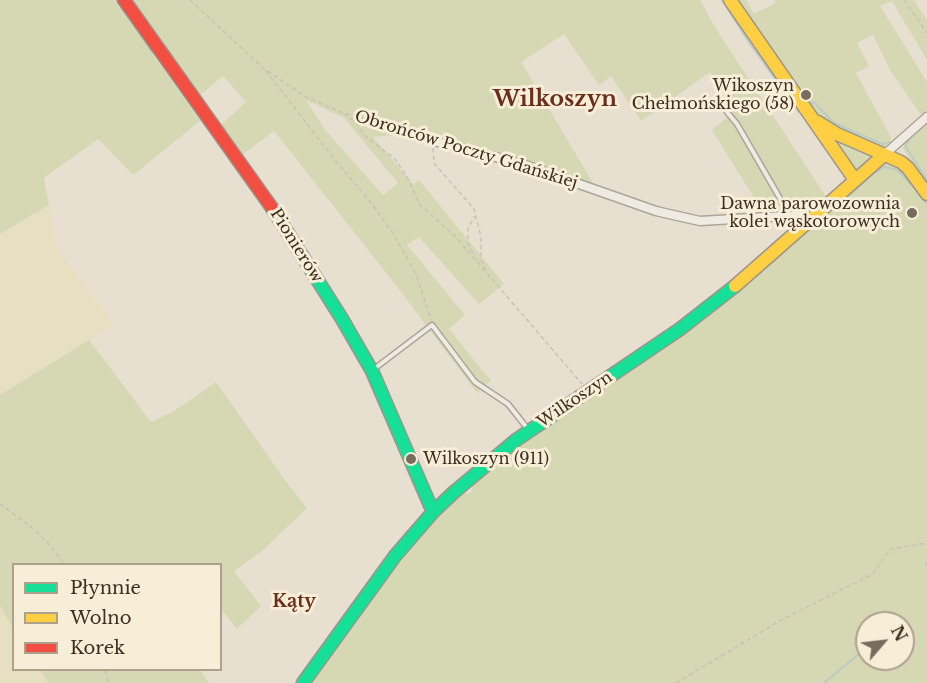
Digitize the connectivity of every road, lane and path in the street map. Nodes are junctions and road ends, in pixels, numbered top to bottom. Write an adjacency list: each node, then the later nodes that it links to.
1 (124, 0): 21 (street, Pionierów)
2 (190, 0): 6 (path, Obrońców Poczty Gdańskiej)
3 (730, 0): 9 (street)
4 (904, 0): 5 (path)
5 (927, 33)
6 (263, 68): 7 (path, Obrońców Poczty Gdańskiej); 20 (path)
7 (341, 112): 11 (path, Obrońców Poczty Gdańskiej); 18 (path)
8 (728, 112): 16 (lane)
9 (809, 113): 12 (street); 13 (street)
10 (927, 117): 12 (street)
11 (435, 141): 15 (path); 16 (street, Obrońców Poczty Gdańskiej)
12 (884, 155): 13 (street, Wilkoszyn); 14 (street)
13 (855, 180): 17 (street, Wilkoszyn)
14 (927, 194)
15 (476, 215): 18 (path); 19 (path)
16 (789, 215): 17 (street, Obrońców Poczty Gdańskiej)
17 (811, 219): 22 (street, Wilkoszyn)
18 (474, 257): 19 (path)
19 (486, 272): 22 (path)
20 (432, 325): 21 (lane); 23 (lane)
21 (372, 371): 25 (street, Pionierów)
22 (588, 392): 23 (street, Wilkoszyn)
23 (529, 431): 25 (street, Wilkoszyn)
24 (0, 504): 27 (path)
25 (433, 512): 28 (street, Wilkoszyn)
26 (927, 543): 29 (path)
27 (63, 563)
28 (303, 683)
29 (676, 683)

